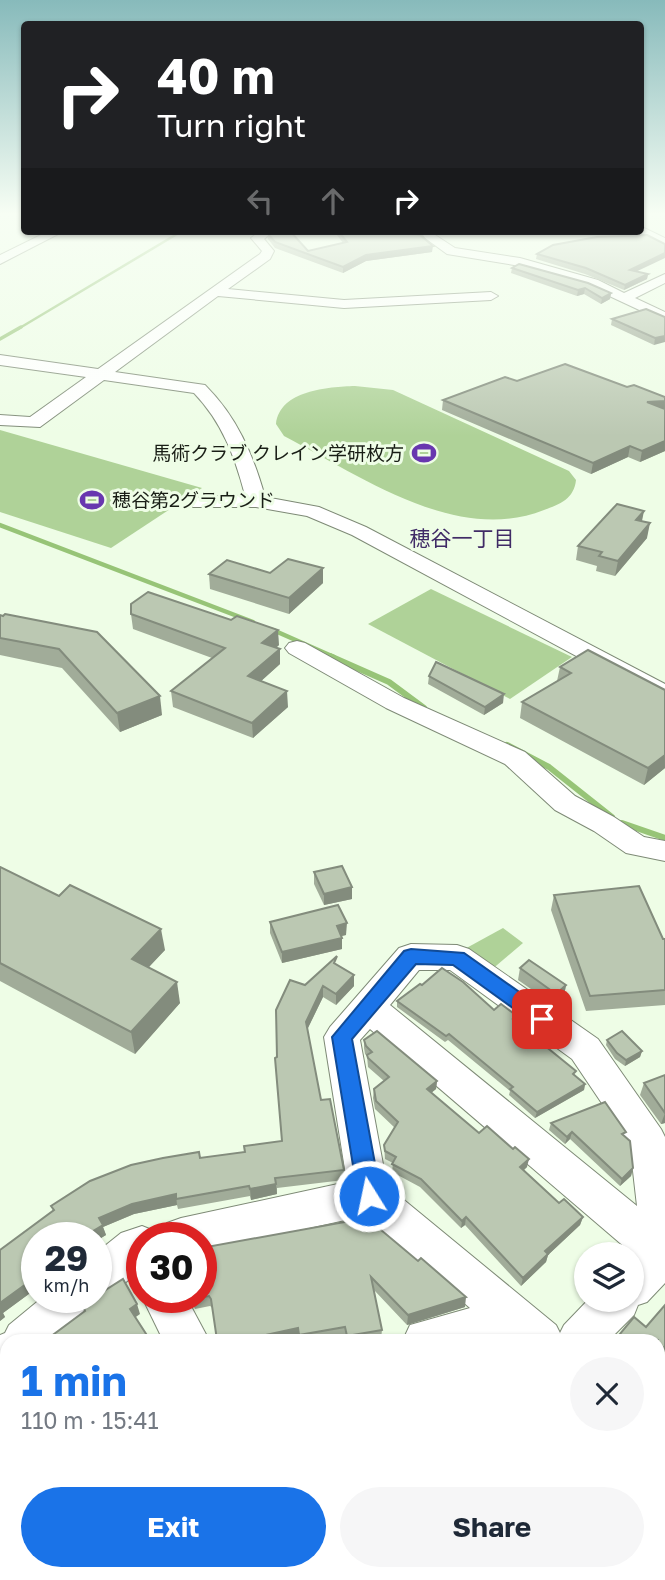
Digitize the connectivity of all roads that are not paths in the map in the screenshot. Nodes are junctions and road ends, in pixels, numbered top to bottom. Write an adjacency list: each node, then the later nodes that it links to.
1 (220, 289): 4 (street)
2 (602, 289): 6 (street)
3 (644, 289): 6 (street)
4 (216, 292): 5 (street); 9 (street)
5 (491, 296)
6 (626, 298): 7 (street)
7 (665, 318)
8 (0, 360): 9 (street)
9 (102, 375): 10 (street); 11 (street)
10 (0, 420)
11 (256, 501): 12 (street); 14 (street)
12 (200, 503)
13 (297, 648): 15 (street)
14 (665, 694)
15 (665, 851)
16 (368, 1007): 17 (street); 19 (street); 19 (street)
17 (369, 1196): 18 (street); 24 (street)
18 (217, 1229)
19 (664, 1254): 20 (street)
20 (644, 1275)
21 (606, 1312): 28 (street)
22 (56, 1313): 25 (street)
23 (172, 1313): 26 (street)
24 (529, 1330): 27 (street)
25 (30, 1334)
26 (184, 1334)
27 (487, 1334)
28 (585, 1334)

